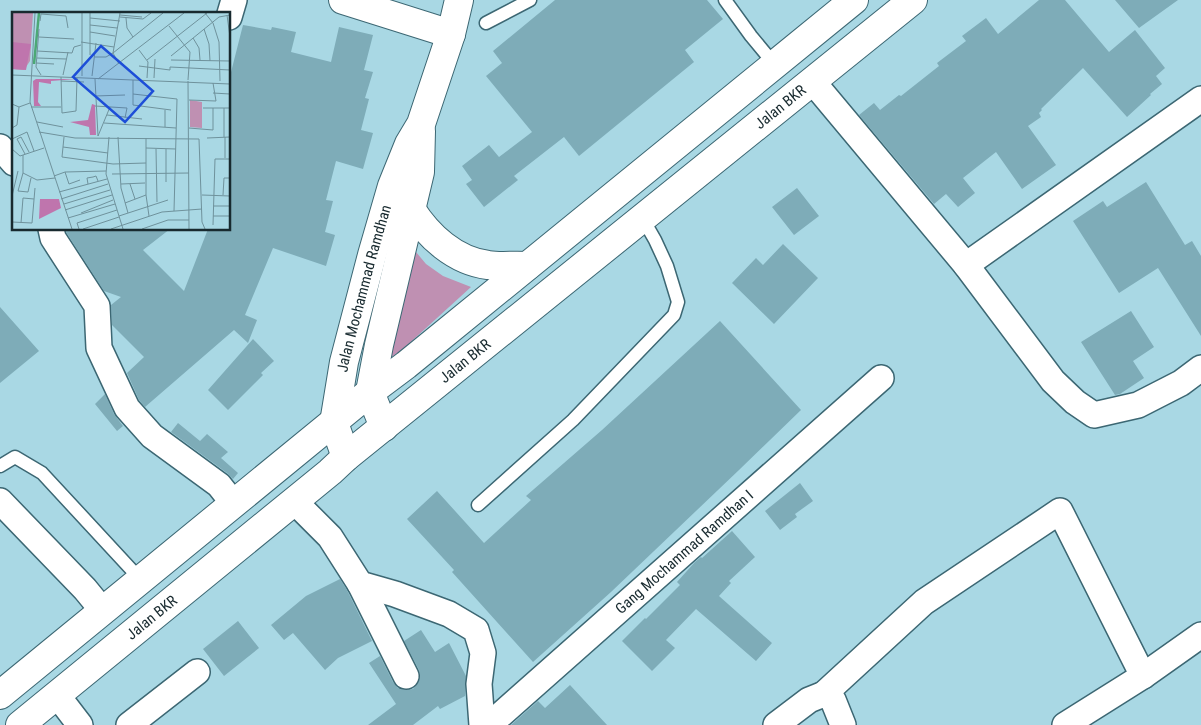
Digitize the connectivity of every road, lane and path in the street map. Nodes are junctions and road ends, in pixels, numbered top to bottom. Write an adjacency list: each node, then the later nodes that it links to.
1 (234, 0): 8 (street)
2 (343, 0): 10 (main road)
3 (458, 0): 10 (main road, Jalan Mochammad Ramdhan)
4 (530, 0): 9 (lane)
5 (725, 0): 11 (lane)
6 (854, 0): 11 (main road)
7 (914, 0): 12 (main road, Jalan BKR)
8 (230, 14)
9 (486, 23)
10 (450, 34): 14 (main road, Jalan Mochammad Ramdhan)
11 (774, 65): 21 (main road)
12 (812, 82): 18 (main road, Jalan BKR); 20 (street)
13 (1201, 100): 20 (street)
14 (421, 124): 17 (main road, Jalan Mochammad Ramdhan); 25 (main road, Jalan Mochammad Ramdhan)
15 (0, 147): 16 (street)
16 (12, 161)
17 (411, 209): 21 (main road); 24 (main road, Jalan Mochammad Ramdhan)
18 (644, 219): 26 (main road, Jalan BKR); 32 (lane)
19 (51, 230): 31 (street)
20 (966, 265): 22 (street)
21 (527, 266): 24 (main road)
22 (1201, 368)
23 (881, 378): 47 (street, Gang Mochammad Ramdhan I)
24 (370, 392): 25 (main road); 26 (main road)
25 (334, 422): 27 (main road, Jalan Mochammad Ramdhan); 31 (main road)
26 (384, 427): 27 (main road, Jalan BKR)
27 (346, 458): 30 (main road, Jalan BKR)
28 (0, 466): 33 (lane)
29 (0, 501): 35 (street)
30 (294, 501): 34 (street); 42 (main road, Jalan BKR)
31 (234, 504): 33 (main road)
32 (478, 505)
33 (141, 580): 35 (main road)
34 (360, 584): 38 (street); 46 (street)
35 (103, 611): 41 (main road)
36 (1201, 635): 39 (street)
37 (197, 672): 45 (street)
38 (406, 676)
39 (1143, 676): 40 (street); 50 (street)
40 (824, 694): 48 (street); 49 (street)
41 (0, 695)
42 (57, 695): 43 (main road, Jalan BKR); 44 (street)
43 (20, 725)
44 (80, 725)
45 (129, 725)
46 (482, 725)
47 (489, 725)
48 (776, 725)
49 (843, 725)
50 (1064, 725)

